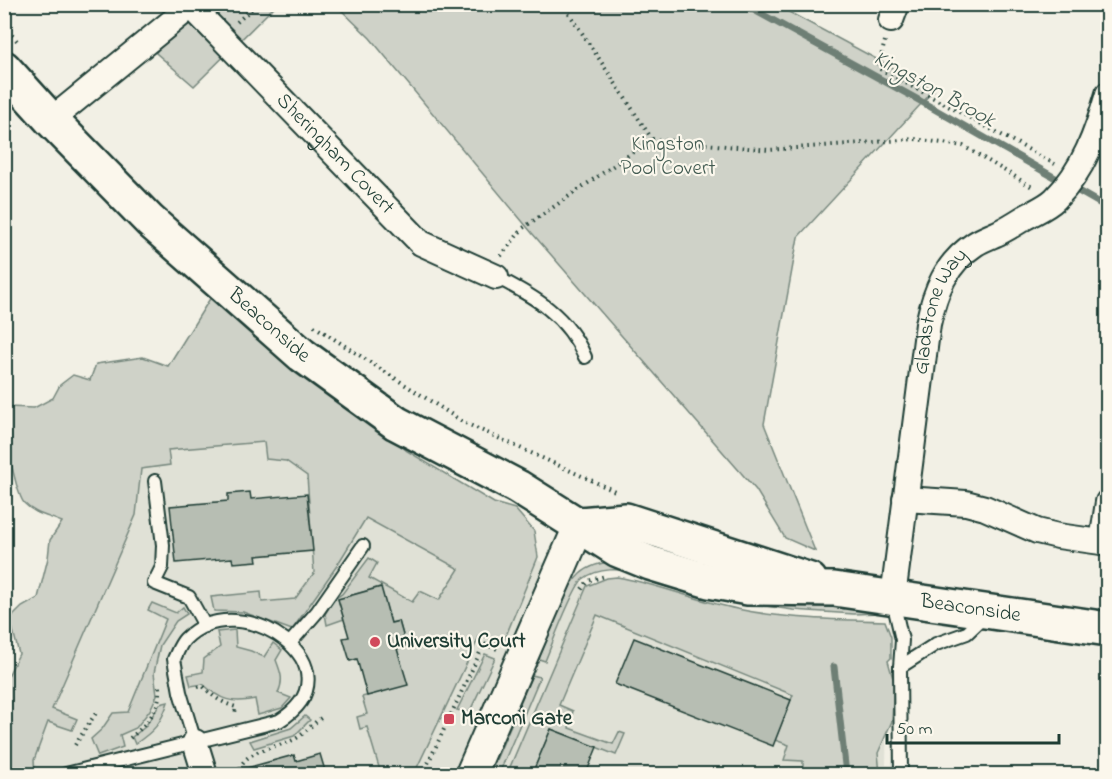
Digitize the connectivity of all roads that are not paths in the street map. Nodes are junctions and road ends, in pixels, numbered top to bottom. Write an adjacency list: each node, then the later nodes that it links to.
1 (190, 5): 4 (street, Sheringham Covert); 5 (street, Sheringham Covert)
2 (4, 68): 4 (highway, Beaconside)
3 (1107, 94): 8 (street, Gladstone Way)
4 (51, 120): 10 (highway, Beaconside)
5 (492, 275): 6 (lane)
6 (585, 357)
7 (155, 481): 15 (lane)
8 (905, 499): 11 (street); 13 (street, Gladstone Way)
9 (1107, 502): 11 (street)
10 (580, 524): 13 (highway, Beaconside); 22 (street)
11 (1105, 543)
12 (363, 546): 17 (lane)
13 (893, 597): 14 (highway, Beaconside); 18 (lane)
14 (988, 613): 16 (highway, Beaconside); 18 (lane)
15 (205, 626): 17 (lane); 19 (lane)
16 (1107, 629)
17 (290, 643): 19 (lane)
18 (900, 668): 23 (lane)
19 (195, 742): 20 (lane); 21 (street)
20 (66, 774)
21 (205, 774)
22 (471, 774)
23 (901, 774)

